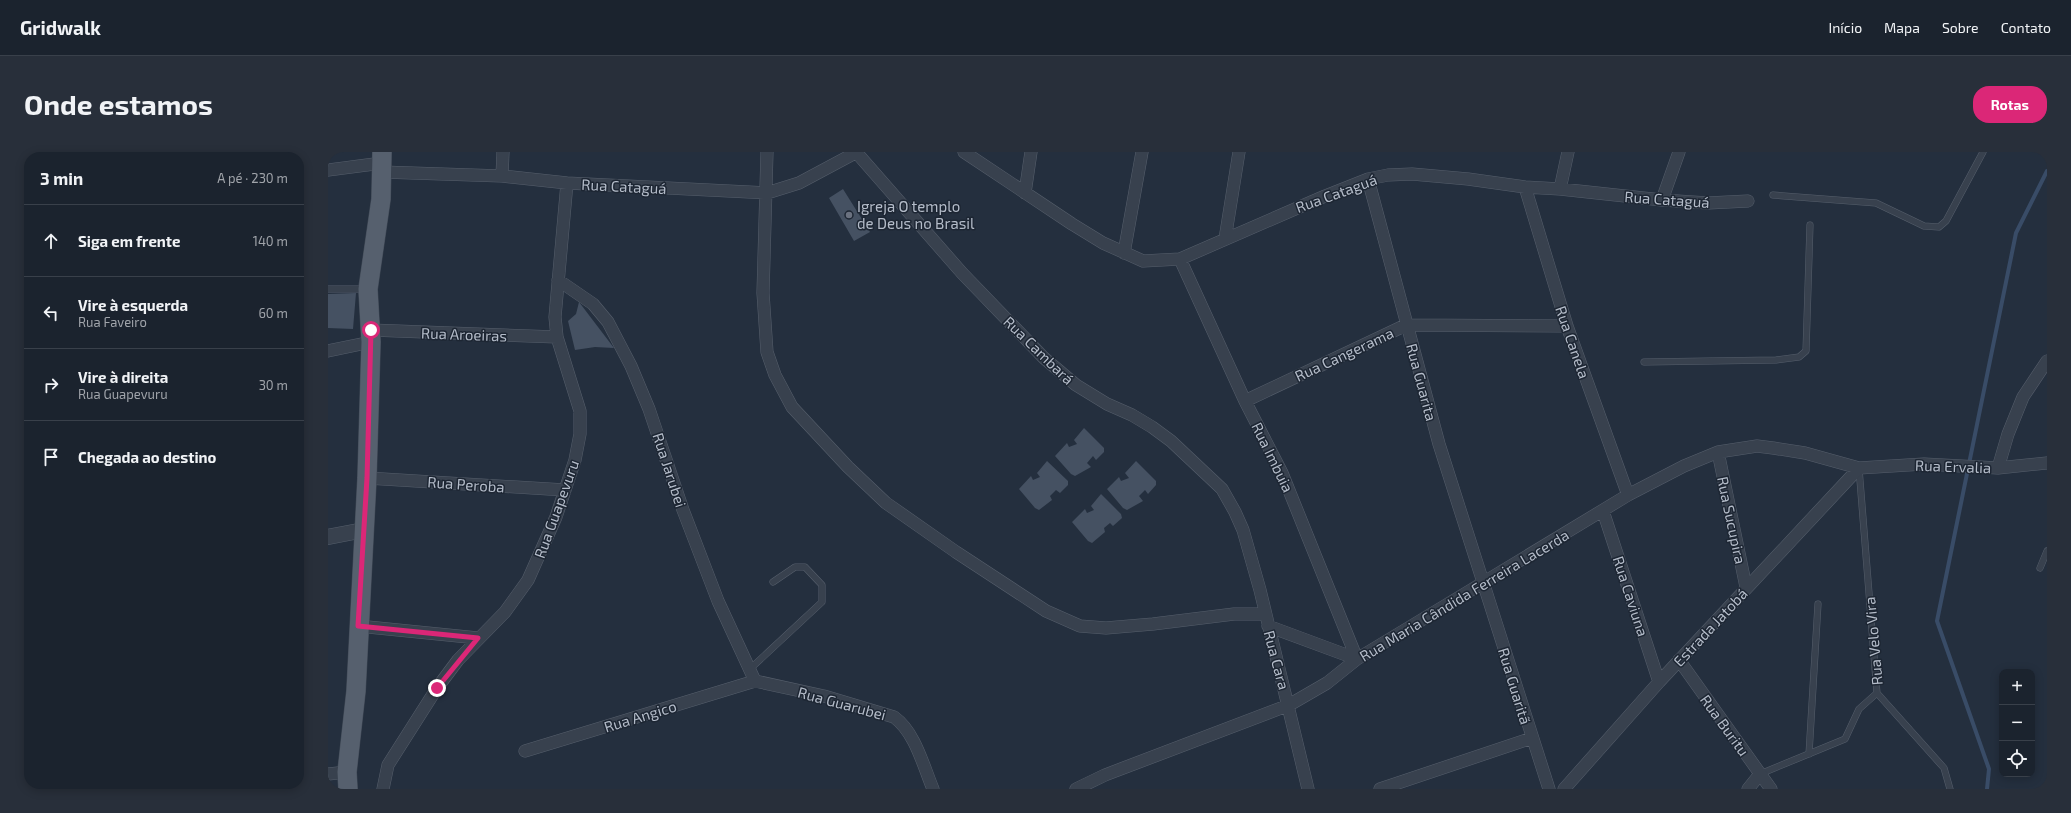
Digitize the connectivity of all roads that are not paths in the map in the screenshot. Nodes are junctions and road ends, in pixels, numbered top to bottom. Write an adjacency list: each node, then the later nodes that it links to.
1 (502, 152): 13 (street)
2 (767, 152): 18 (street)
3 (856, 152): 18 (street, Rua Cataguá); 54 (street, Rua Cambará)
4 (964, 152): 19 (street, Rua Cataguá)
5 (1031, 152): 19 (street)
6 (1142, 152): 25 (street)
7 (1239, 152): 24 (street)
8 (1568, 152): 17 (street)
9 (1679, 152): 21 (street)
10 (1983, 152): 20 (lane)
11 (382, 162): 12 (street, Rua Cataguá); 13 (street, Rua Cataguá); 29 (main road)
12 (328, 170)
13 (502, 176): 15 (street, Rua Cataguá)
14 (1368, 179): 16 (street, Rua Cataguá); 24 (street, Rua Cataguá); 30 (street, Rua Guarita)
15 (567, 183): 18 (street, Rua Cataguá); 27 (street, Rua Guapevuru)
16 (1525, 187): 17 (street, Rua Cataguá); 31 (street, Rua Canela)
17 (1560, 189): 21 (street, Rua Cataguá)
18 (767, 193): 54 (street)
19 (1025, 193): 25 (street, Rua Cataguá)
20 (1774, 195)
21 (1662, 200): 22 (street, Rua Cataguá)
22 (1748, 202)
23 (1810, 224): 36 (lane)
24 (1225, 238): 26 (street, Rua Cataguá)
25 (1124, 253): 26 (street, Rua Cataguá)
26 (1180, 259): 37 (street, Rua Imbuia)
27 (558, 280): 33 (street, Rua Guapevuru); 60 (street, Rua Jarubei)
28 (328, 289): 29 (lane)
29 (368, 289): 32 (main road)
30 (1406, 325): 31 (street, Rua Cangerama); 37 (street, Rua Cangerama); 51 (street, Rua Guarita)
31 (1567, 326): 44 (street, Rua Canela)
32 (371, 336): 33 (street, Rua Aroeiras); 34 (street, Rua Aroeiras); 42 (main road)
33 (557, 338): 43 (street, Rua Guapevuru)
34 (328, 351)
35 (2047, 361): 41 (street)
36 (1644, 362)
37 (1245, 401): 58 (street, Rua Imbuia)
38 (1718, 452): 40 (street, Rua Maria Cândida Ferreira Lacerda); 44 (street, Rua Maria Cândida Ferreira Lacerda); 52 (street, Rua Sucupira)
39 (2047, 463): 41 (street, Rua Ervalia)
40 (1859, 468): 41 (street, Rua Ervalia); 52 (street, Estrada Jatobá); 63 (lane, Rua Velo Vira)
41 (1998, 468)
42 (367, 478): 43 (street, Rua Peroba); 46 (main road)
43 (565, 490): 57 (street, Rua Guapevuru)
44 (1628, 495): 45 (street, Rua Maria Cândida Ferreira Lacerda)
45 (1604, 511): 51 (street, Rua Maria Cândida Ferreira Lacerda); 62 (street, Rua Caviuna)
46 (364, 530): 47 (street); 55 (main road)
47 (328, 537)
48 (2047, 551): 49 (lane)
49 (2040, 568)
50 (773, 582): 60 (lane)
51 (1483, 582): 58 (street, Rua Maria Cândida Ferreira Lacerda); 65 (street, Rua Guaritã)
52 (1746, 587): 59 (street, Estrada Jatobá)
53 (1818, 604): 67 (lane)
54 (1265, 614): 56 (street, Rua Cara)
55 (358, 626): 57 (street); 70 (main road)
56 (1268, 626): 58 (street); 64 (street, Rua Cara)
57 (478, 638): 71 (street, Rua Guapevuru)
58 (1357, 659): 64 (street, Rua Maria Cândida Ferreira Lacerda)
59 (1679, 660): 62 (street, Estrada Jatobá); 69 (street, Rua Buritu)
60 (750, 669): 61 (street, Rua Jarubei)
61 (755, 681): 66 (street, Rua Angico); 72 (street, Rua Guarubei)
62 (1659, 682): 77 (street, Estrada Jatobá)
63 (1877, 693): 67 (lane); 80 (lane, Rua Velo Vira)
64 (1289, 705): 73 (street, Rua Maria Cândida Ferreira Lacerda); 74 (street, Rua Cara)
65 (1532, 738): 75 (street); 76 (street, Rua Guaritã)
66 (525, 751)
67 (1809, 754): 69 (lane)
68 (328, 774): 70 (street)
69 (1760, 774): 78 (street); 79 (street, Rua Buritu)
70 (347, 780)
71 (383, 789)
72 (932, 789)
73 (1076, 789)
74 (1308, 789)
75 (1380, 789)
76 (1549, 789)
77 (1564, 789)
78 (1748, 789)
79 (1771, 789)
80 (1950, 789)

